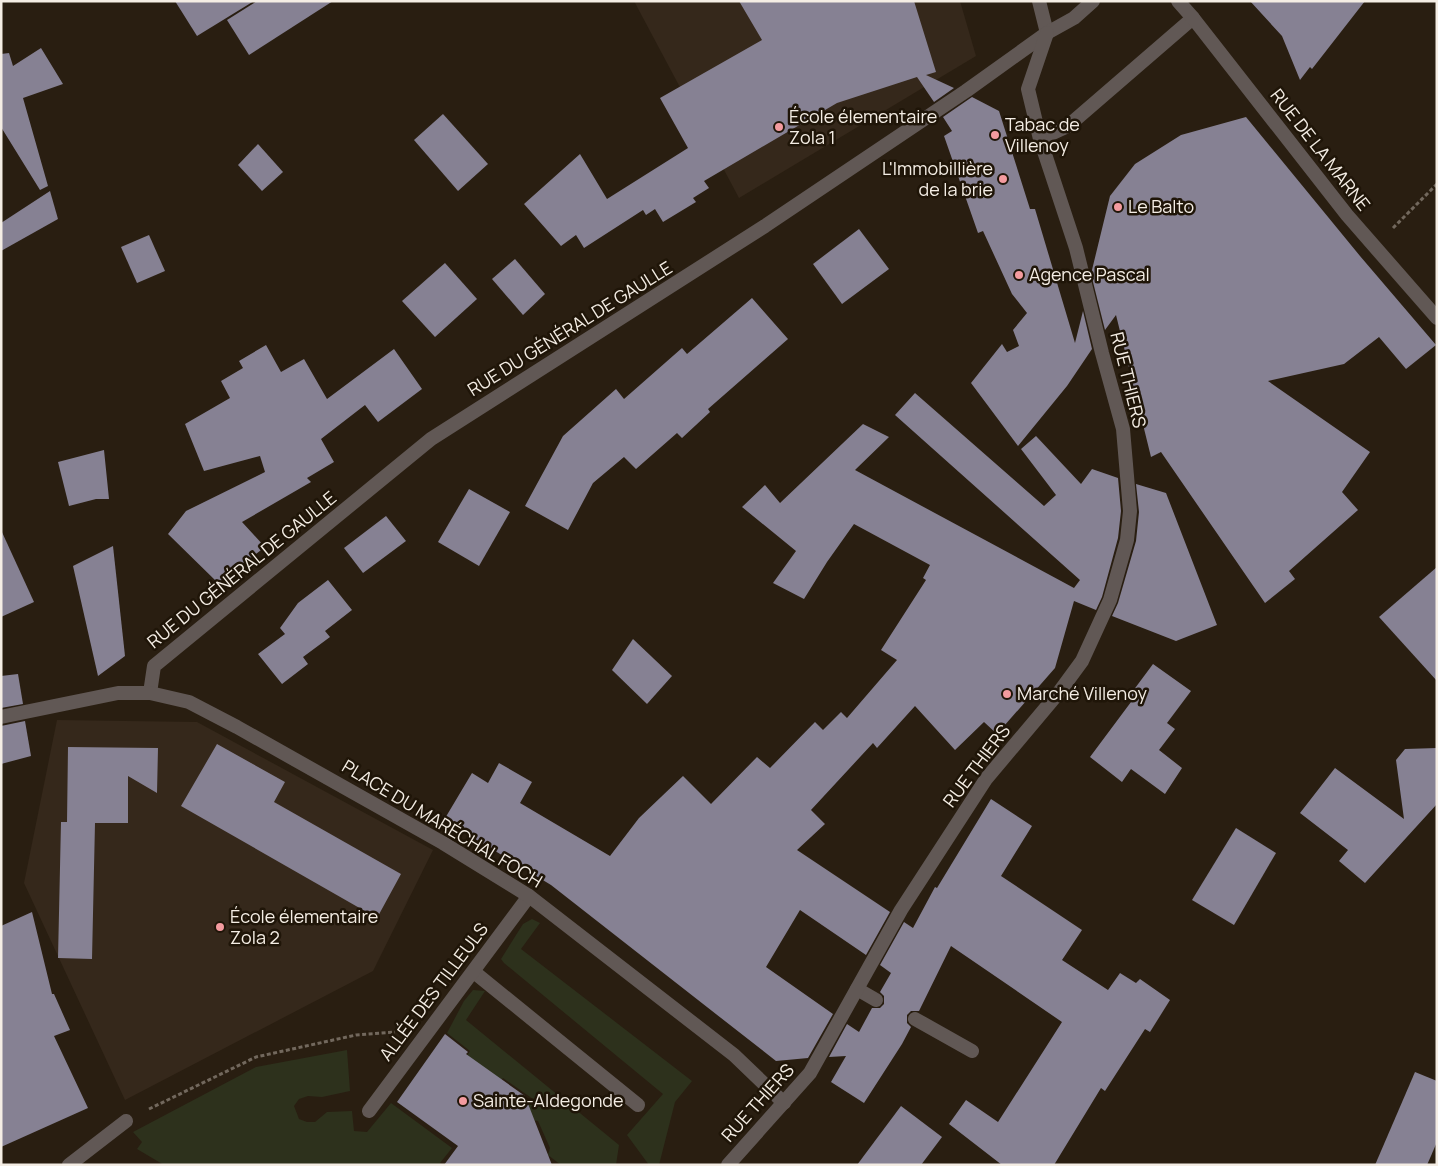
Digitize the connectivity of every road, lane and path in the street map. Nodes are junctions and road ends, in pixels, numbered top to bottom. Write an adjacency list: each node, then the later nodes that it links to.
1 (1039, 1): 5 (street)
2 (1093, 1): 5 (street, RUE DU GÉNÉRAL DE GAULLE)
3 (1178, 1): 4 (street, RUE DE LA MARNE)
4 (1193, 18): 6 (street); 8 (street, RUE DE LA MARNE)
5 (1047, 33): 6 (street, RUE THIERS); 10 (street, RUE DU GÉNÉRAL DE GAULLE)
6 (1040, 139): 14 (street, RUE THIERS)
7 (1437, 184): 8 (path)
8 (1375, 246): 9 (street, RUE DE LA MARNE)
9 (1437, 318)
10 (150, 693): 11 (street, PLACE DU MARÉCHAL FOCH); 12 (street, PLACE DU MARÉCHAL FOCH)
11 (1, 717)
12 (529, 896): 13 (street, ALLÉE DES TILLEULS); 19 (street, PLACE DU MARÉCHAL FOCH)
13 (474, 972): 17 (street, ALLÉE DES TILLEULS); 20 (street)
14 (857, 989): 15 (street); 19 (street, RUE THIERS)
15 (876, 1000)
16 (915, 1019): 18 (street)
17 (430, 1029): 21 (street, ALLÉE DES TILLEULS); 22 (path)
18 (972, 1051)
19 (784, 1103): 24 (street, RUE THIERS)
20 (638, 1105)
21 (369, 1111)
22 (126, 1121): 23 (street)
23 (69, 1165)
24 (728, 1165)

